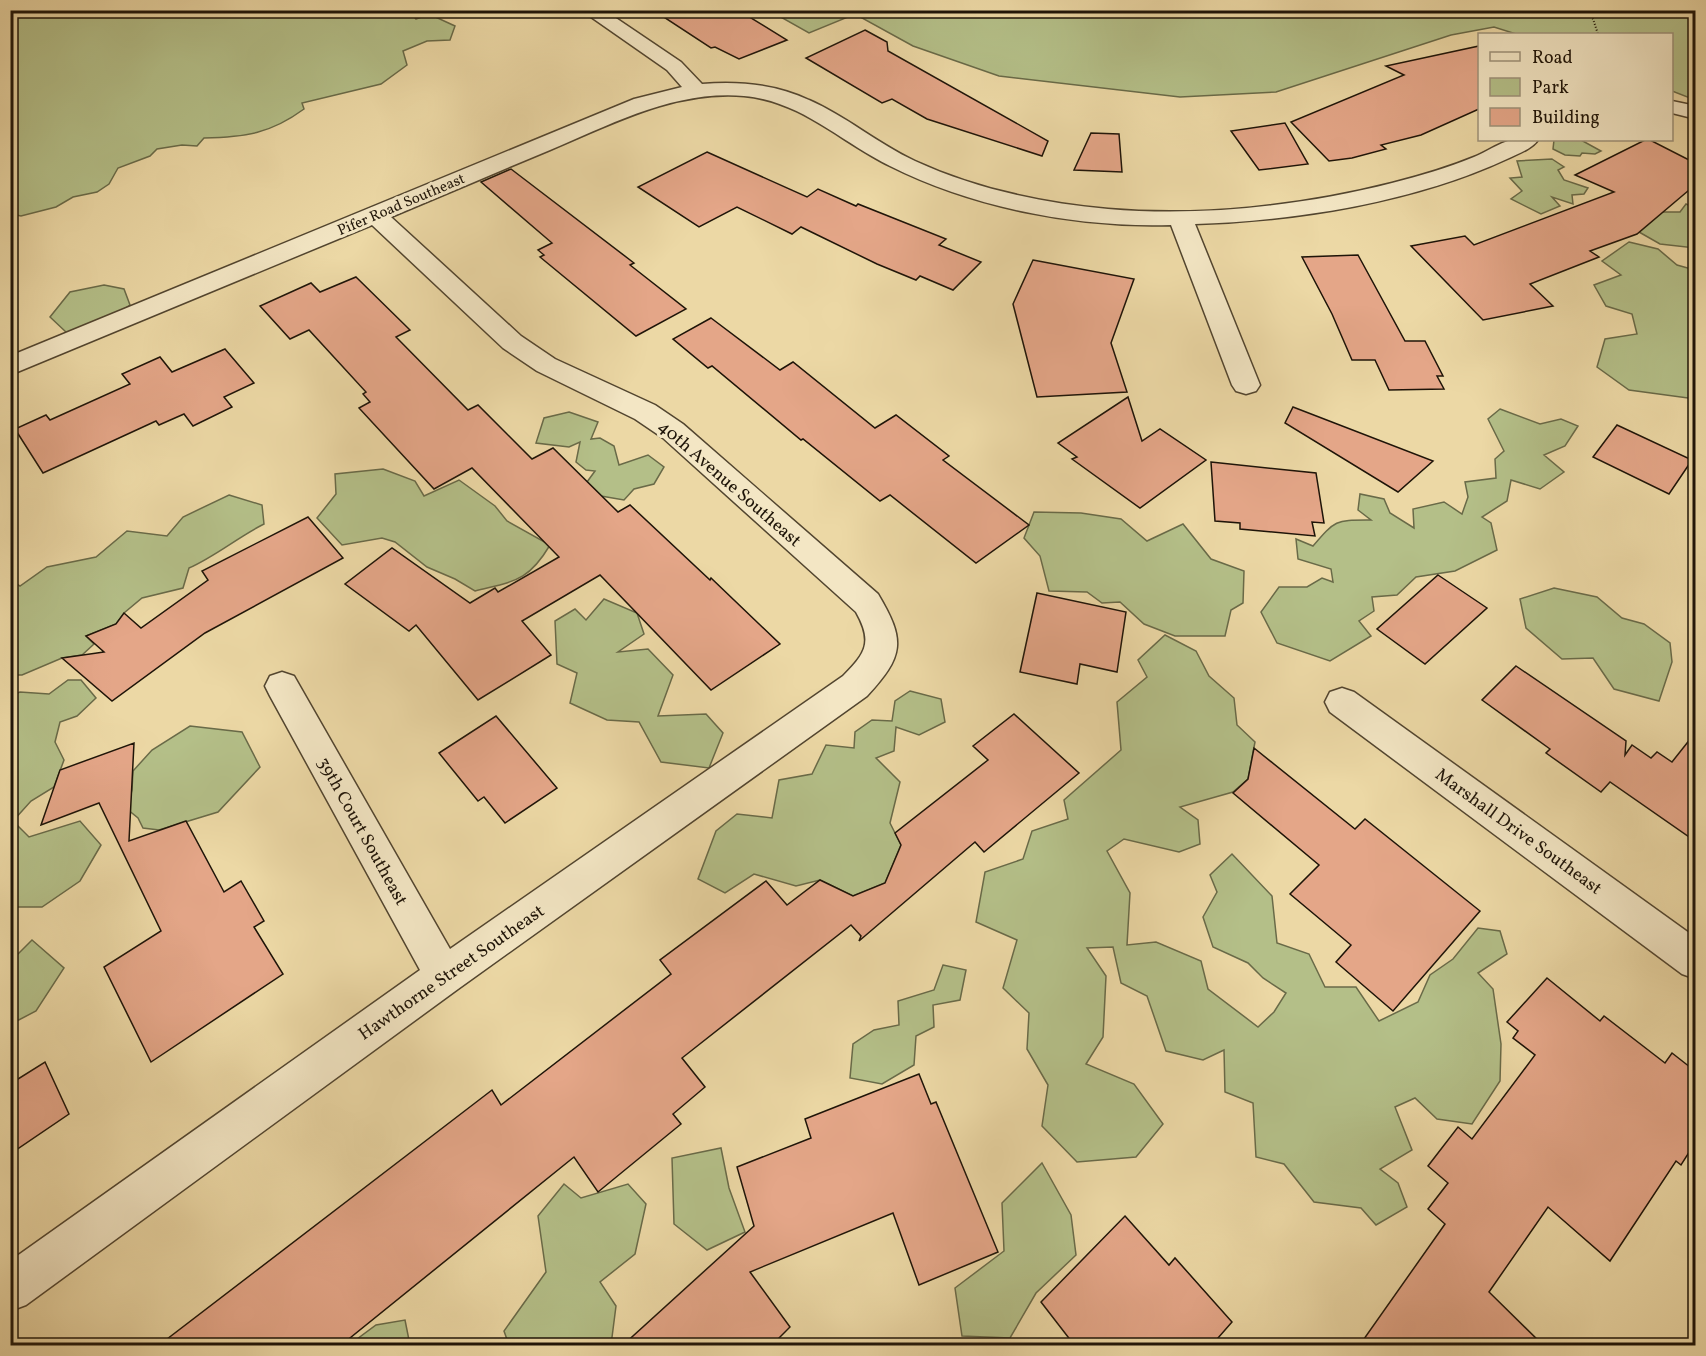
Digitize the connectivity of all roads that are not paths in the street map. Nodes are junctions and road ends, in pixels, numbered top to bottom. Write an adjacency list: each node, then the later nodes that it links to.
1 (590, 10): 2 (street)
2 (696, 90): 6 (street, Pifer Road Southeast); 7 (street, Pifer Road Southeast)
3 (1673, 108): 4 (street)
4 (1695, 113)
5 (1525, 141): 7 (street, Pifer Road Southeast)
6 (375, 215): 8 (street, Pifer Road Southeast); 10 (street, 40th Avenue Southeast)
7 (1180, 217): 9 (street)
8 (10, 366)
9 (1246, 385)
10 (883, 649): 14 (street, Hawthorne Street Southeast)
11 (282, 686): 14 (street, 39th Court Southeast)
12 (1342, 702): 13 (street, Marshall Drive Southeast)
13 (1695, 961)
14 (444, 976): 15 (street, Hawthorne Street Southeast)
15 (10, 1289)

